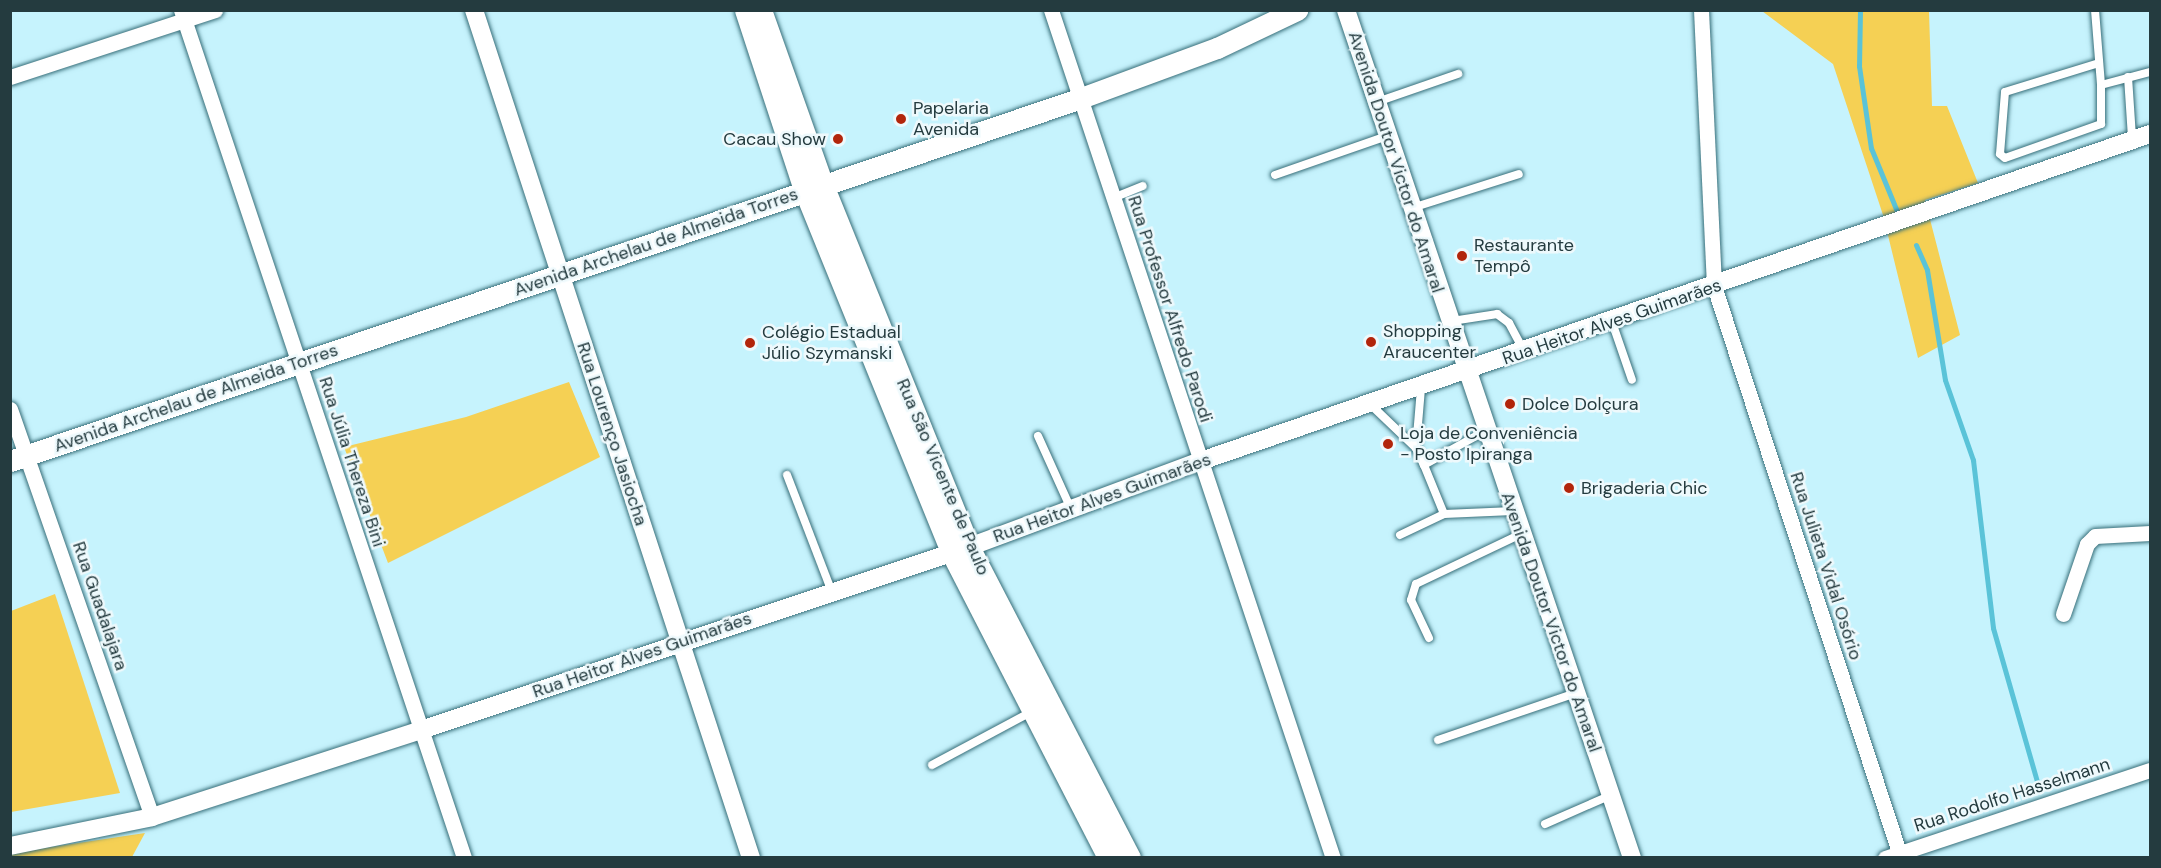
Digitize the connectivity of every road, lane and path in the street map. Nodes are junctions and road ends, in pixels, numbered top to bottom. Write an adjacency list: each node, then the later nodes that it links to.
1 (215, 10): 10 (street)
2 (474, 10): 28 (street, Rua Lourenço Jasiocha)
3 (745, 10): 25 (main road)
4 (761, 10): 25 (main road)
5 (1297, 10): 17 (main road, Avenida Archelau de Almeida Torres)
6 (1346, 10): 18 (street, Avenida Doutor Victor do Amaral)
7 (1701, 10): 29 (street, Rua Julieta Vidal Osório)
8 (2095, 10): 11 (lane)
9 (1051, 11): 17 (street, Rua Professor Alfredo Parodi)
10 (183, 16): 14 (street); 33 (street, Rua Júlia Thereza Bini)
11 (2099, 63): 16 (lane); 16 (lane)
12 (2151, 72): 15 (lane)
13 (1458, 74): 18 (lane)
14 (10, 77)
15 (2128, 77): 16 (lane); 21 (lane)
16 (2101, 85)
17 (1081, 98): 25 (main road, Avenida Archelau de Almeida Torres); 26 (street, Rua Professor Alfredo Parodi)
18 (1376, 102): 20 (street, Avenida Doutor Victor do Amaral)
19 (2151, 134): 21 (street, Rua Heitor Alves Guimarães)
20 (1387, 136): 23 (lane); 27 (street, Avenida Doutor Victor do Amaral)
21 (2132, 140): 29 (street, Rua Heitor Alves Guimarães)
22 (1519, 174): 27 (lane)
23 (1275, 175)
24 (1143, 186): 26 (lane)
25 (814, 188): 28 (main road, Avenida Archelau de Almeida Torres); 52 (main road, Rua São Vicente de Paulo)
26 (1113, 198): 43 (street, Rua Professor Alfredo Parodi)
27 (1411, 209): 30 (street, Avenida Doutor Victor do Amaral)
28 (560, 275): 33 (main road, Avenida Archelau de Almeida Torres); 56 (street, Rua Lourenço Jasiocha)
29 (1714, 286): 31 (street, Rua Heitor Alves Guimarães); 67 (street, Rua Julieta Vidal Osório)
30 (1449, 322): 32 (lane); 34 (street, Avenida Doutor Victor do Amaral)
31 (1612, 322): 32 (street, Rua Heitor Alves Guimarães); 35 (lane)
32 (1525, 353): 34 (street, Rua Heitor Alves Guimarães)
33 (299, 364): 42 (main road, Avenida Archelau de Almeida Torres); 59 (street, Rua Júlia Thereza Bini)
34 (1466, 374): 36 (street, Rua Heitor Alves Guimarães); 39 (street, Avenida Doutor Victor do Amaral)
35 (1632, 380)
36 (1420, 389): 37 (street, Rua Heitor Alves Guimarães); 41 (lane)
37 (1371, 405): 41 (lane); 43 (street, Rua Heitor Alves Guimarães)
38 (10, 409): 42 (street, Rua Guadalajara)
39 (1485, 431): 44 (lane); 47 (street, Avenida Doutor Victor do Amaral)
40 (1038, 436): 46 (lane)
41 (1416, 447): 44 (lane)
42 (18, 458): 64 (street, Rua Guadalajara)
43 (1198, 462): 46 (street, Rua Heitor Alves Guimarães); 72 (street, Rua Professor Alfredo Parodi)
44 (1424, 465): 48 (lane)
45 (787, 475): 53 (lane)
46 (1071, 509): 52 (street, Rua Heitor Alves Guimarães)
47 (1513, 511): 48 (lane); 50 (street, Avenida Doutor Victor do Amaral)
48 (1444, 514): 51 (lane)
49 (2151, 533): 54 (street)
50 (1521, 534): 55 (lane); 57 (street, Avenida Doutor Victor do Amaral)
51 (1400, 535)
52 (960, 550): 53 (street, Rua Heitor Alves Guimarães); 58 (main road, Rua São Vicente de Paulo); 71 (main road, Rua São Vicente de Paulo)
53 (832, 592): 56 (street, Rua Heitor Alves Guimarães)
54 (2063, 614)
55 (1429, 638)
56 (679, 642): 59 (street, Rua Heitor Alves Guimarães); 69 (street, Rua Lourenço Jasiocha)
57 (1576, 693): 60 (lane); 63 (street, Avenida Doutor Victor do Amaral)
58 (1033, 711): 61 (lane); 70 (main road, Rua São Vicente de Paulo)
59 (421, 730): 64 (street, Rua Heitor Alves Guimarães); 68 (street, Rua Júlia Thereza Bini)
60 (1438, 740)
61 (932, 765)
62 (2151, 770): 67 (street, Rua Rodolfo Hasselmann)
63 (1611, 795): 65 (lane); 73 (street, Avenida Doutor Victor do Amaral)
64 (152, 817): 66 (street, Rua Heitor Alves Guimarães)
65 (1545, 824)
66 (10, 846)
67 (1895, 856)
68 (464, 858)
69 (751, 858)
70 (1108, 858)
71 (1130, 858)
72 (1333, 858)
73 (1632, 858)

